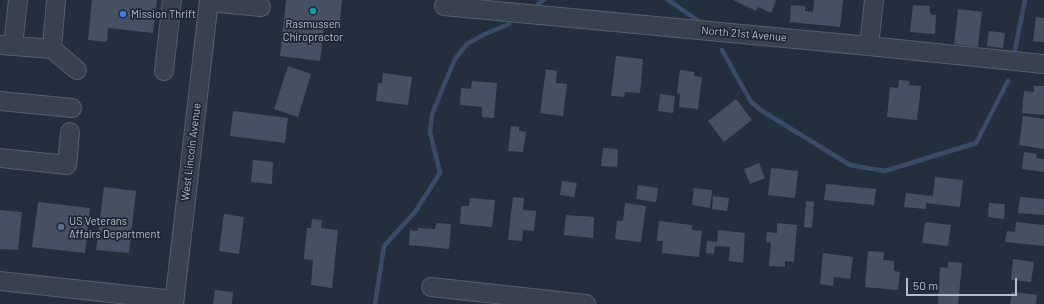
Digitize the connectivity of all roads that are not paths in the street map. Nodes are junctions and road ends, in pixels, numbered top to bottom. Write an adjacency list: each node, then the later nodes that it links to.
1 (18, 0): 8 (street)
2 (56, 0): 10 (street)
3 (172, 0): 13 (street)
4 (874, 0): 9 (street)
5 (209, 1): 7 (street); 21 (street, West Lincoln Avenue)
6 (444, 6): 9 (street, North 21st Avenue)
7 (261, 7)
8 (7, 45): 10 (street)
9 (868, 46): 11 (street, North 21st Avenue)
10 (52, 50): 12 (street)
11 (1044, 64)
12 (77, 70)
13 (164, 71)
14 (0, 101): 15 (street)
15 (72, 108)
16 (70, 132): 17 (street)
17 (0, 158)
18 (0, 281): 20 (street)
19 (431, 287): 22 (street)
20 (129, 300): 21 (street)
21 (174, 302)
22 (586, 304)

